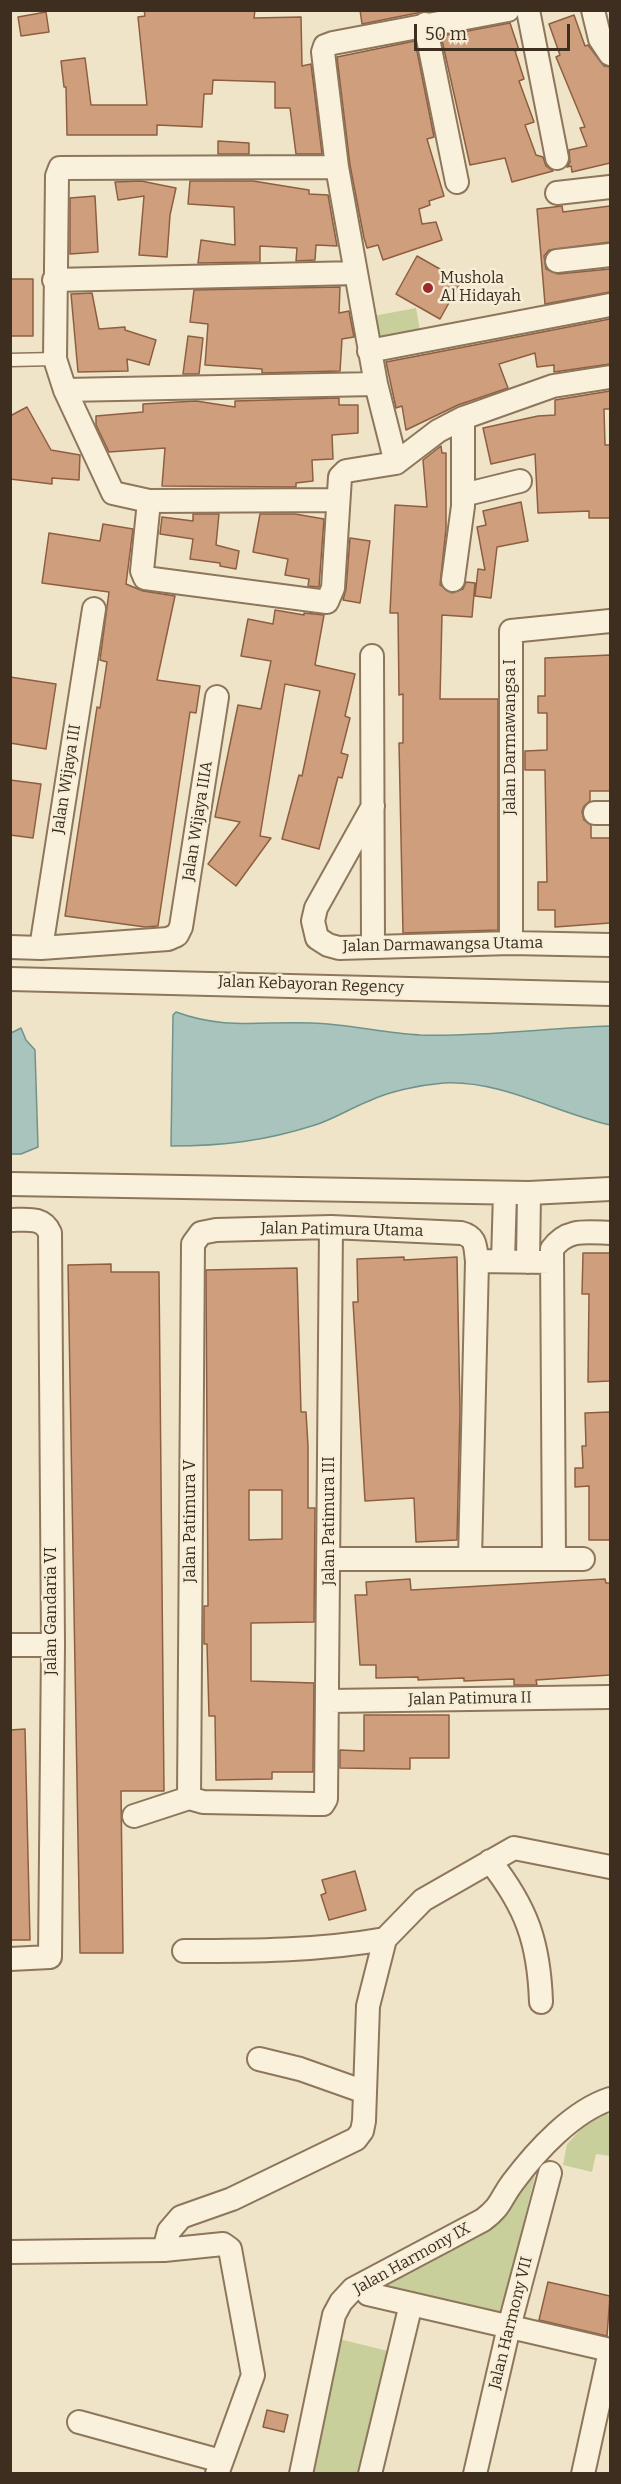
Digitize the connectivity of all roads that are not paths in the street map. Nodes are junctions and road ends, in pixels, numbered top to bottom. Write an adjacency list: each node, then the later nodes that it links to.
1 (508, 10): 4 (street)
2 (528, 10): 6 (street)
3 (593, 10): 5 (street)
4 (425, 24): 7 (street); 8 (street)
5 (610, 53)
6 (557, 158)
7 (337, 167): 13 (street); 14 (street)
8 (457, 182)
9 (610, 187): 10 (street)
10 (557, 193)
11 (610, 255): 12 (street)
12 (557, 261)
13 (356, 273): 14 (street); 16 (street)
14 (54, 280): 17 (street)
15 (610, 305): 16 (street)
16 (369, 351): 20 (street)
17 (55, 359): 18 (lane); 21 (street)
18 (10, 360)
19 (610, 377): 22 (street)
20 (376, 384): 21 (street); 23 (street)
21 (64, 390): 27 (street)
22 (464, 418): 23 (street); 25 (street)
23 (396, 463): 26 (street)
24 (520, 481): 25 (street)
25 (464, 495): 28 (street)
26 (337, 500): 27 (street); 27 (street)
27 (149, 501)
28 (453, 580)
29 (94, 609): 38 (street, Jalan Wijaya III)
30 (610, 621): 34 (street, Jalan Darmawangsa I)
31 (372, 656): 33 (street)
32 (217, 697): 38 (street, Jalan Wijaya IIIA)
33 (373, 806): 36 (street); 36 (street, Jalan Darmawangsa Utama)
34 (511, 944): 35 (street, Jalan Darmawangsa Utama); 36 (street, Jalan Darmawangsa Utama)
35 (610, 945)
36 (373, 946)
37 (10, 947): 38 (street)
38 (41, 948)
39 (10, 979): 40 (street, Jalan Kebayoran Regency)
40 (610, 994)
41 (10, 1184): 43 (street)
42 (610, 1189): 44 (street)
43 (505, 1193): 44 (street); 50 (street)
44 (529, 1193): 51 (street)
45 (10, 1220): 57 (street, Jalan Gandaria VI)
46 (331, 1227): 48 (street, Jalan Patimura Utama); 49 (street, Jalan Patimura Utama); 53 (street, Jalan Patimura III)
47 (610, 1233): 52 (street)
48 (193, 1244): 61 (street, Jalan Patimura V)
49 (477, 1261): 50 (street); 54 (street, Jalan Patimura Utama)
50 (504, 1261): 51 (street)
51 (528, 1262): 52 (street)
52 (551, 1262): 55 (street)
53 (329, 1559): 54 (street); 60 (street, Jalan Patimura III)
54 (470, 1559): 55 (street)
55 (554, 1559): 56 (street)
56 (583, 1559)
57 (53, 1644): 58 (street); 67 (street, Jalan Gandaria VI)
58 (10, 1645)
59 (610, 1697): 60 (street, Jalan Patimura II)
60 (329, 1701): 61 (street, Jalan Patimura III)
61 (189, 1798): 62 (street)
62 (135, 1816)
63 (490, 1861): 64 (street); 65 (street); 68 (street)
64 (600, 1864)
65 (385, 1939): 66 (street); 70 (street)
66 (184, 1951)
67 (10, 1959)
68 (541, 2002)
69 (260, 2059): 70 (street)
70 (365, 2092): 73 (street)
71 (610, 2099): 81 (street, Jalan Harmony IX)
72 (550, 2173): 77 (street, Jalan Harmony VII)
73 (164, 2250): 74 (street); 80 (street)
74 (10, 2252)
75 (368, 2294): 76 (street)
76 (411, 2304): 77 (street); 82 (street)
77 (509, 2326): 78 (street); 83 (street, Jalan Harmony VII)
78 (610, 2351): 84 (street)
79 (79, 2422): 80 (street)
80 (219, 2467)
81 (301, 2474)
82 (370, 2474)
83 (475, 2474)
84 (583, 2474)

